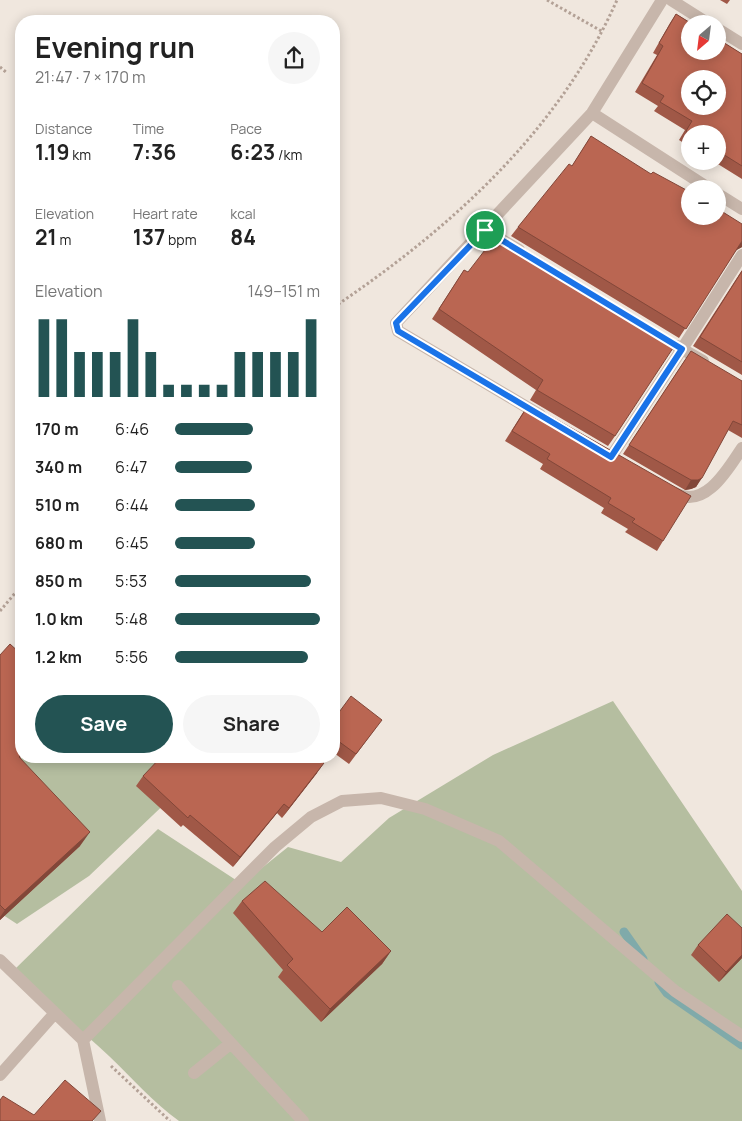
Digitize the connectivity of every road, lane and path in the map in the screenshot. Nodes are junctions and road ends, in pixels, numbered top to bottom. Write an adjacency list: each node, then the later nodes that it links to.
1 (547, 0): 6 (path)
2 (617, 0): 6 (path)
3 (662, 0): 11 (street)
4 (670, 0): 5 (street)
5 (694, 15)
6 (603, 32): 18 (path)
7 (726, 34): 8 (street)
8 (742, 44)
9 (0, 67): 10 (path)
10 (7, 73)
11 (592, 113): 12 (street); 15 (street)
12 (696, 180)
13 (726, 199): 14 (street)
14 (742, 210)
15 (485, 230): 16 (street); 22 (street)
16 (526, 255)
17 (742, 255): 20 (street)
18 (340, 302)
19 (666, 339): 20 (street)
20 (682, 349): 21 (street); 24 (street)
21 (716, 369)
22 (551, 422)
23 (742, 448): 25 (street)
24 (635, 470)
25 (667, 489)
26 (15, 593): 27 (path)
27 (0, 611)
28 (0, 960): 30 (street)
29 (178, 986): 33 (street)
30 (55, 1013): 32 (street); 35 (street)
31 (742, 1036): 32 (street)
32 (83, 1040): 36 (street); 37 (path)
33 (230, 1044): 34 (street); 38 (street)
34 (194, 1073)
35 (0, 1075)
36 (100, 1121)
37 (170, 1121)
38 (303, 1121)

